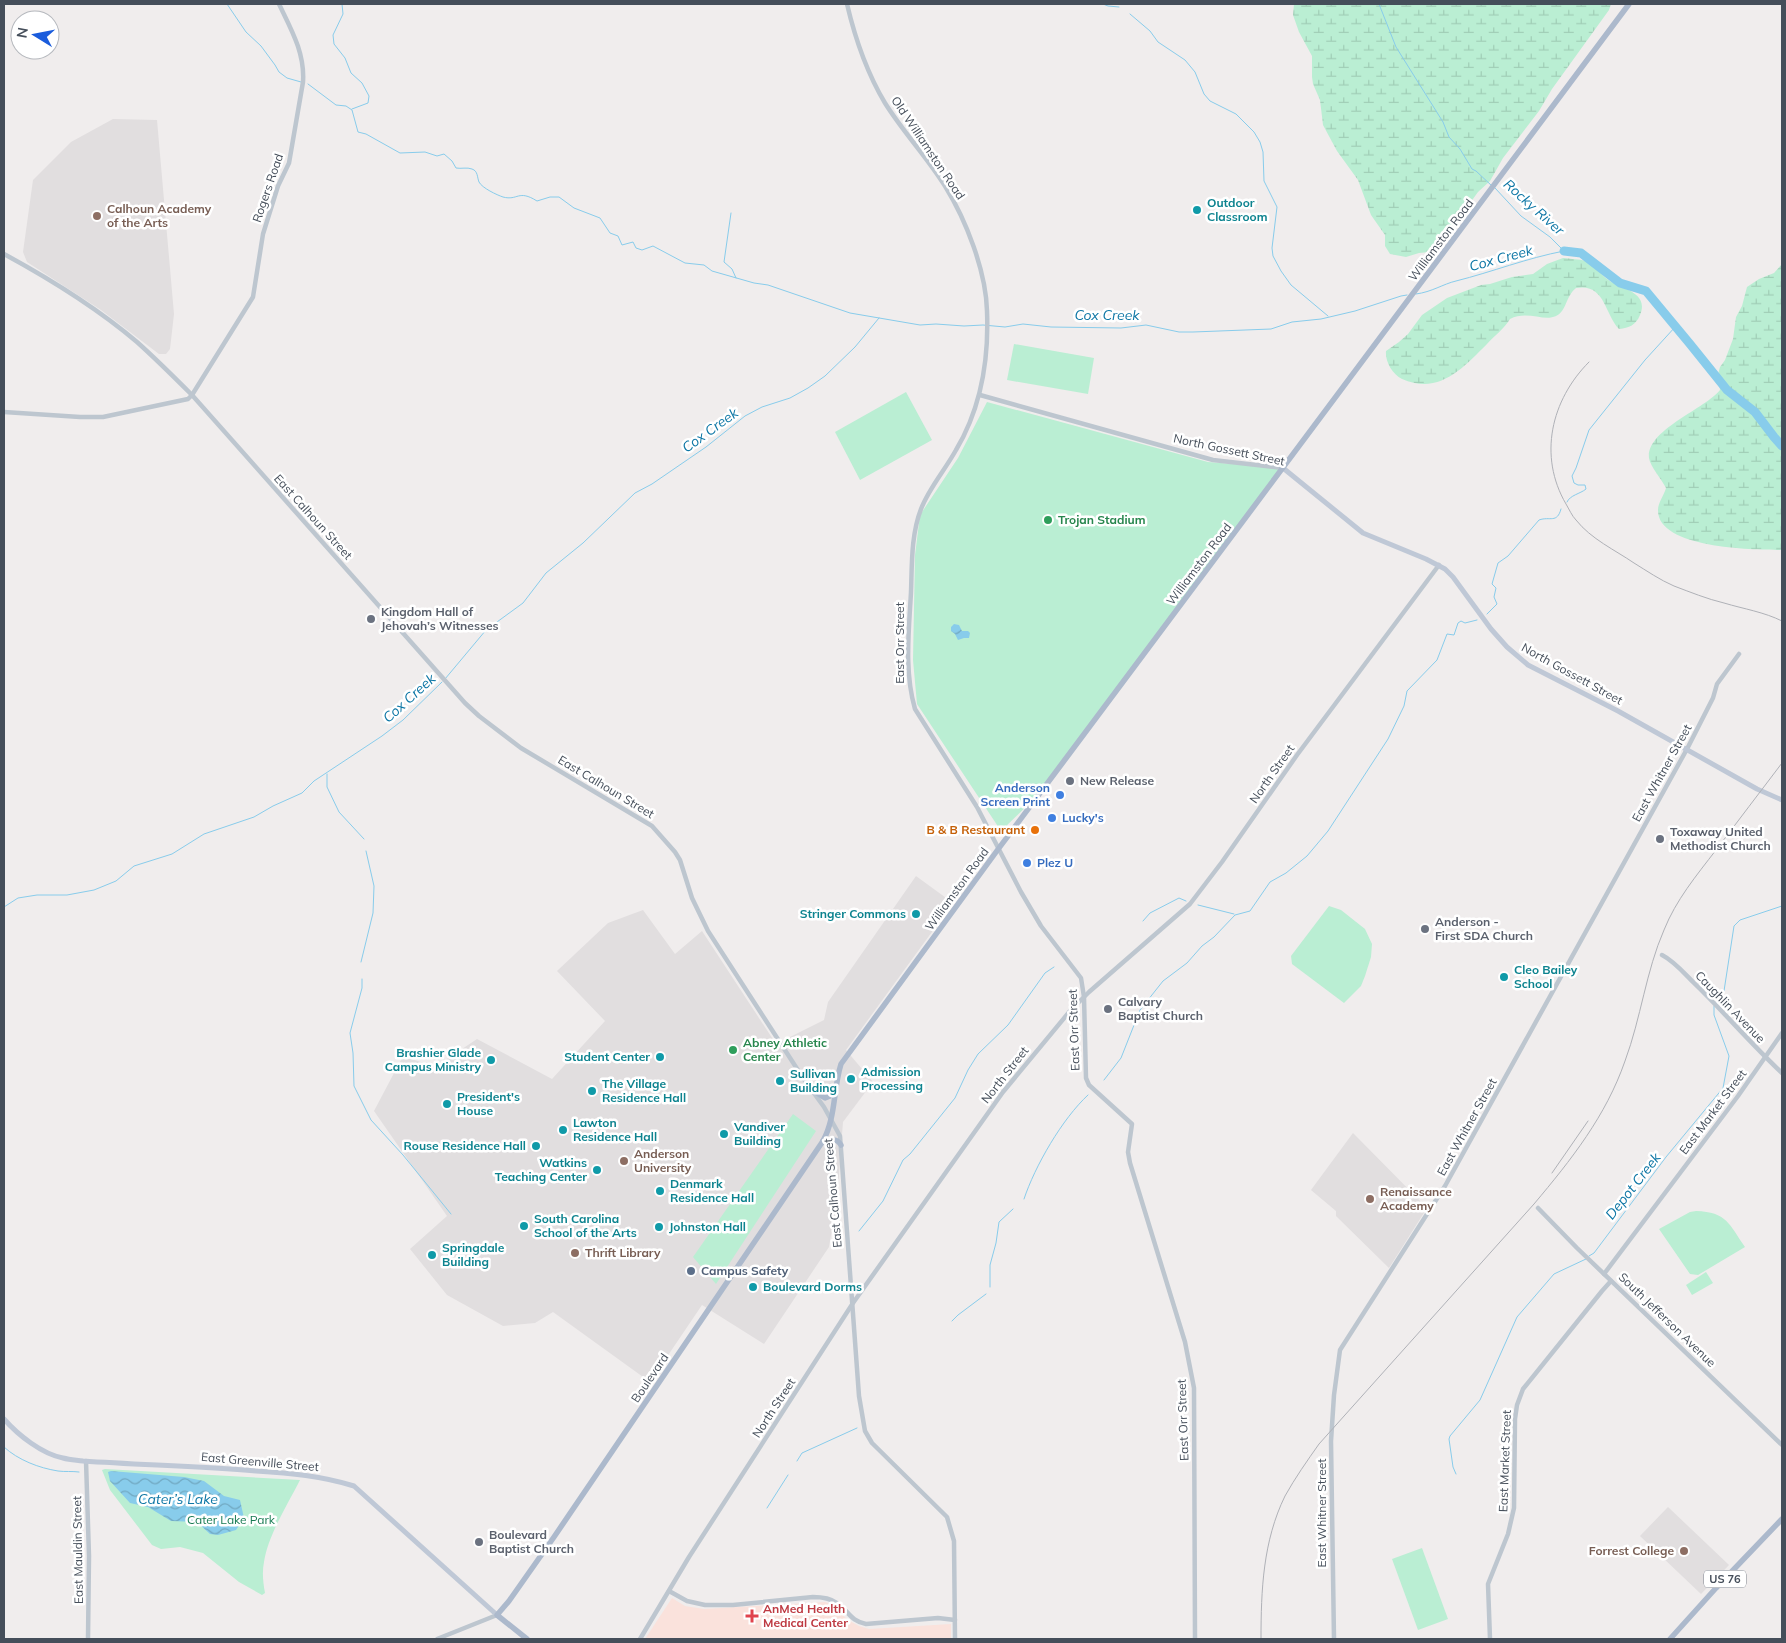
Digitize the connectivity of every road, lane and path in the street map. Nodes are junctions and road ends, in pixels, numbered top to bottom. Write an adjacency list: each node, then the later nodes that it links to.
1 (279, 4): 5 (street, Rogers Road)
2 (847, 4): 6 (street, Old Williamston Road)
3 (1629, 4): 8 (main road, Williamston Road)
4 (4, 254): 5 (street, East Calhoun Street)
5 (192, 395): 7 (street); 20 (street, East Calhoun Street)
6 (980, 395): 8 (street, North Gossett Street); 13 (street, East Orr Street)
7 (4, 412)
8 (1283, 468): 9 (main road, North Gossett Street); 13 (main road, Williamston Road)
9 (1439, 565): 11 (main road, North Gossett Street); 15 (street, North Street)
10 (1739, 654): 11 (street, East Whitner Street)
11 (1687, 748): 12 (main road, North Gossett Street); 42 (street, East Whitner Street)
12 (1782, 800)
13 (999, 848): 15 (street, East Orr Street); 19 (main road, Williamston Road)
14 (1662, 955): 17 (street, Caughlin Avenue)
15 (1084, 997): 28 (street, North Street); 41 (street, East Orr Street)
16 (1782, 1033): 17 (street, East Market Street)
17 (1765, 1057): 18 (street, Caughlin Avenue); 26 (street, East Market Street)
18 (1782, 1073)
19 (836, 1087): 20 (main road); 21 (main road, Williamston Road)
20 (812, 1090): 21 (street, East Calhoun Street)
21 (832, 1120): 22 (main road, Williamston Road); 23 (street, East Calhoun Street)
22 (823, 1140): 23 (main road); 24 (main road, Williamston Road)
23 (841, 1145): 28 (street, East Calhoun Street)
24 (816, 1151): 34 (main road, Boulevard)
25 (1538, 1208): 26 (street, South Jefferson Avenue)
26 (1604, 1274): 27 (street, South Jefferson Avenue)
27 (1612, 1281): 30 (street, South Jefferson Avenue); 43 (street, East Market Street)
28 (853, 1303): 33 (street, North Street); 35 (street, East Calhoun Street)
29 (4, 1419): 31 (main road, East Greenville Street)
30 (1782, 1445)
31 (86, 1461): 34 (main road, East Greenville Street); 36 (street, East Mauldin Street)
32 (1782, 1520): 44 (main road, US 76)
33 (669, 1591): 35 (street); 39 (street, North Street)
34 (497, 1615): 37 (street); 38 (main road, East Greenville Street)
35 (955, 1620): 40 (street, East Calhoun Street)
36 (88, 1639)
37 (437, 1639)
38 (527, 1639)
39 (640, 1639)
40 (955, 1639)
41 (1195, 1639)
42 (1334, 1639)
43 (1490, 1639)
44 (1670, 1639)

